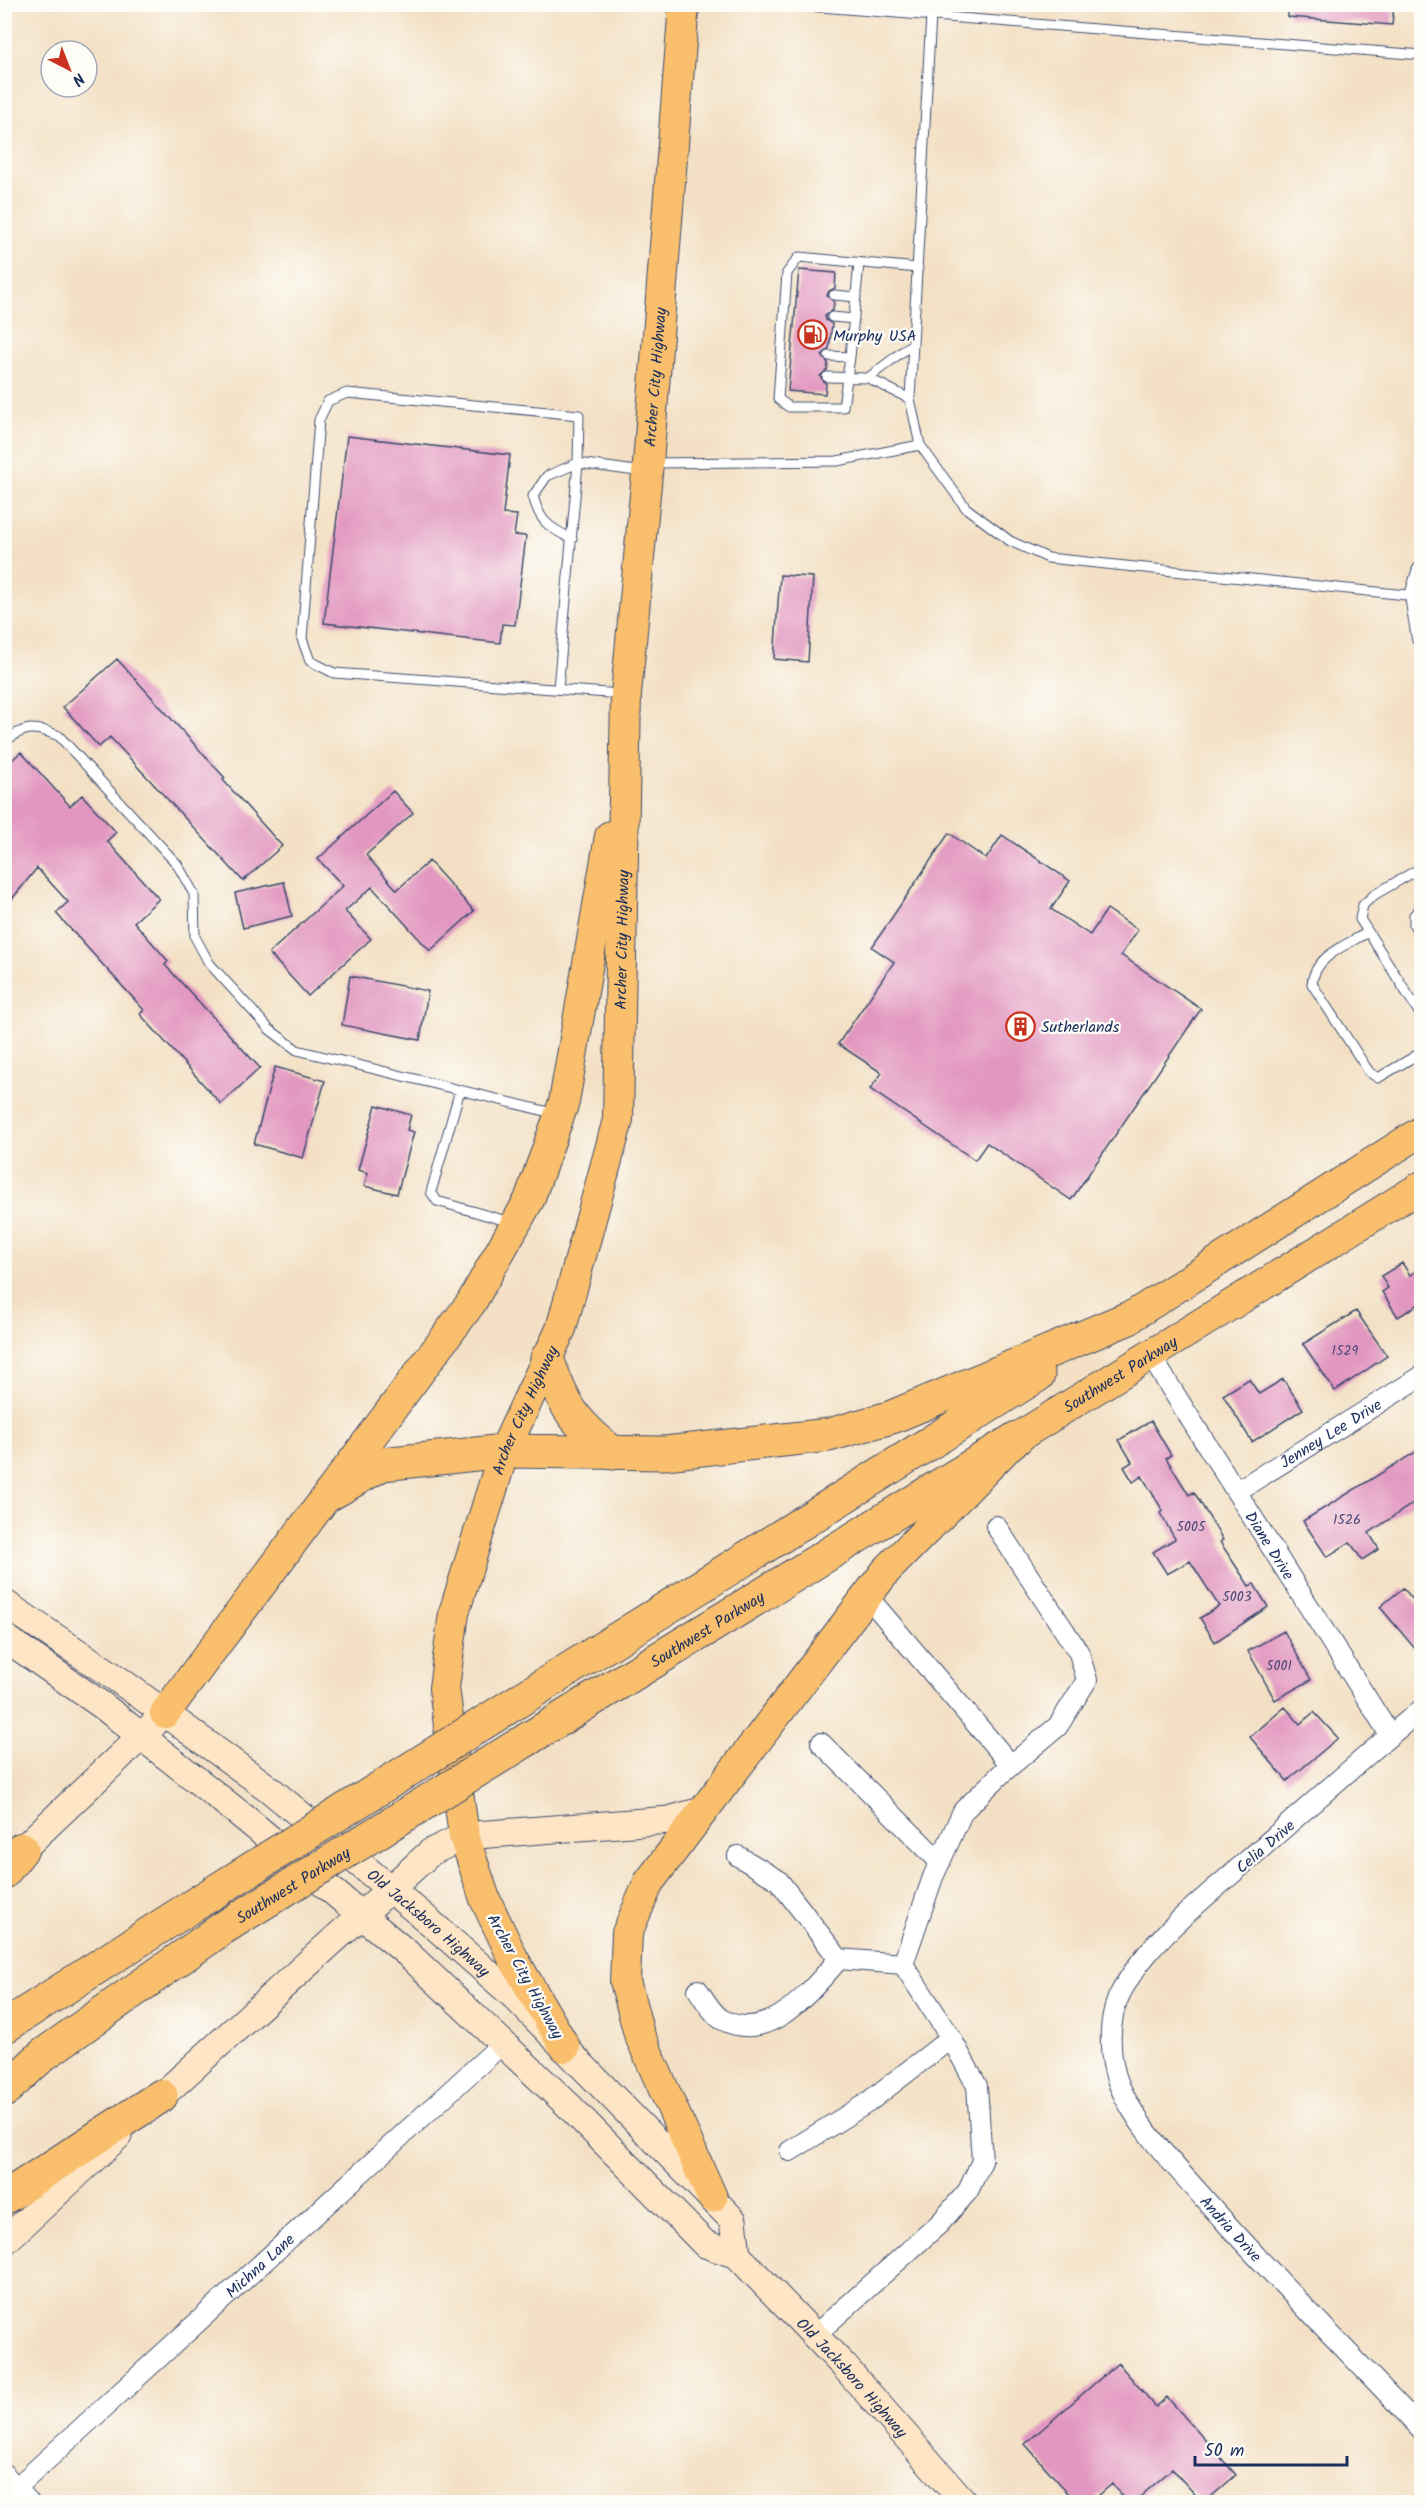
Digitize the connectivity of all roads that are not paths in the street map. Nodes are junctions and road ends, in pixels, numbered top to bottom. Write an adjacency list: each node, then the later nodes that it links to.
1 (684, 4): 27 (main road, Archer City Highway)
2 (783, 4): 3 (lane)
3 (860, 7): 4 (lane)
4 (931, 15): 5 (lane); 7 (lane)
5 (1422, 55)
6 (859, 263): 7 (lane); 8 (lane); 11 (lane)
7 (918, 268): 16 (lane)
8 (785, 290): 9 (lane); 12 (lane)
9 (797, 291)
10 (834, 295): 11 (lane)
11 (855, 297): 15 (lane)
12 (784, 312): 13 (lane); 17 (lane)
13 (795, 313)
14 (832, 317): 15 (lane)
15 (854, 319): 20 (lane)
16 (911, 345): 22 (lane); 24 (lane)
17 (781, 353): 18 (lane); 23 (lane)
18 (791, 353)
19 (829, 356): 20 (lane)
20 (850, 357): 23 (lane)
21 (827, 377): 23 (lane)
22 (868, 378): 23 (lane); 24 (lane)
23 (848, 379)
24 (910, 399): 25 (lane)
25 (920, 445): 27 (lane); 30 (lane)
26 (578, 463): 27 (lane); 28 (lane); 28 (lane); 32 (lane)
27 (648, 468): 33 (main road, Archer City Highway)
28 (572, 539): 32 (lane)
29 (1422, 572): 30 (street)
30 (1418, 596): 31 (street)
31 (1422, 638)
32 (558, 689): 33 (lane)
33 (626, 694): 35 (main road, Archer City Highway)
34 (4, 743): 42 (lane)
35 (625, 750): 43 (main road, Archer City Highway); 51 (main road, Archer City Highway)
36 (1422, 867): 38 (lane)
37 (1422, 907): 39 (lane)
38 (1368, 932): 40 (lane); 41 (lane)
39 (1422, 937)
40 (1422, 1017)
41 (1422, 1052)
42 (460, 1090): 43 (lane); 48 (lane)
43 (559, 1114): 48 (main road, Archer City Highway)
44 (1422, 1131): 45 (main road)
45 (1359, 1172): 47 (main road); 49 (main road)
46 (1422, 1186): 47 (main road, Southwest Parkway)
47 (1382, 1211): 50 (main road, Southwest Parkway)
48 (515, 1224): 57 (main road, Archer City Highway)
49 (1129, 1318): 55 (highway); 79 (highway, bridge)
50 (1150, 1355): 53 (main road, Southwest Parkway); 56 (street, Diane Drive)
51 (548, 1358): 54 (main road, Archer City Highway); 55 (highway)
52 (1422, 1376): 56 (street, Jenney Lee Drive)
53 (1017, 1438): 59 (main road); 83 (highway, Southwest Parkway, bridge)
54 (504, 1451): 55 (highway); 57 (highway); 69 (main road, Archer City Highway)
55 (613, 1453)
56 (1237, 1491): 64 (street, Diane Drive)
57 (330, 1494): 63 (main road, Archer City Highway)
58 (996, 1526): 67 (street)
59 (867, 1596): 67 (street); 68 (main road)
60 (4, 1603): 63 (main road, Old Jacksboro Highway)
61 (4, 1637): 65 (main road, Old Jacksboro Highway)
62 (1422, 1709): 64 (street, Celia Drive)
63 (165, 1713): 65 (main road); 73 (main road, Old Jacksboro Highway)
64 (1389, 1735): 78 (street, Celia Drive)
65 (142, 1737): 71 (main road); 74 (main road, Old Jacksboro Highway)
66 (821, 1743): 72 (street)
67 (1011, 1765): 72 (street)
68 (701, 1811): 69 (main road); 86 (main road)
69 (464, 1836): 73 (main road); 82 (main road, Archer City Highway)
70 (738, 1856): 75 (street)
71 (10, 1862)
72 (940, 1862): 76 (street)
73 (391, 1890): 74 (main road); 82 (main road, Old Jacksboro Highway)
74 (362, 1916): 81 (main road, Old Jacksboro Highway); 84 (main road)
75 (840, 1959): 76 (street); 77 (street)
76 (903, 1964): 80 (street)
77 (698, 1990)
78 (1120, 1994): 91 (street, Andria Drive)
79 (4, 2026)
80 (951, 2038): 85 (street); 90 (street)
81 (503, 2043): 89 (main road, Old Jacksboro Highway); 92 (street, Michna Lane)
82 (565, 2047): 86 (main road, Old Jacksboro Highway)
83 (4, 2091)
84 (161, 2096): 87 (highway); 88 (main road)
85 (790, 2151)
86 (712, 2197): 89 (main road, Old Jacksboro Highway)
87 (4, 2198)
88 (4, 2242)
89 (737, 2255): 90 (main road, Old Jacksboro Highway)
90 (814, 2336): 93 (main road, Old Jacksboro Highway)
91 (1422, 2430)
92 (16, 2488)
93 (964, 2502)

